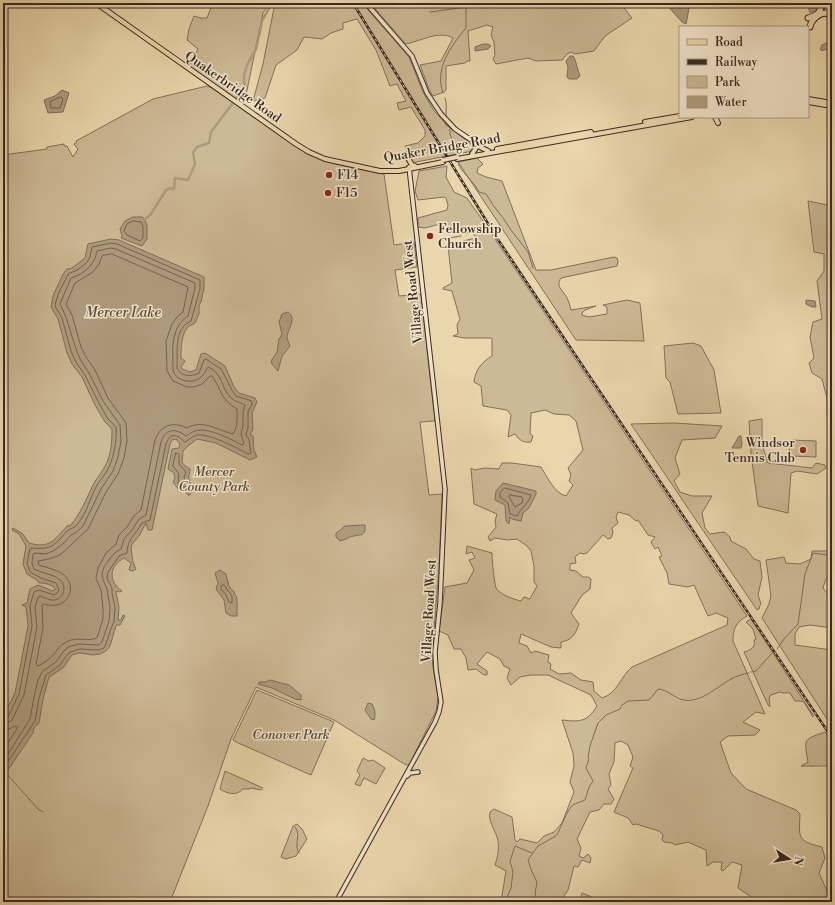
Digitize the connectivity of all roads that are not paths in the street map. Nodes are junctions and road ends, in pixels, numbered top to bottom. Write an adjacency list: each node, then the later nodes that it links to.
1 (96, 3): 25 (main road, Quakerbridge Road)
2 (366, 3): 18 (main road)
3 (821, 3): 5 (highway); 7 (highway)
4 (824, 3): 5 (highway)
5 (831, 16): 7 (highway)
6 (808, 17): 7 (highway)
7 (814, 17): 8 (highway)
8 (810, 27)
9 (809, 99): 11 (main road)
10 (809, 102): 11 (main road)
11 (832, 105)
12 (679, 116): 15 (main road, Quaker Bridge Road)
13 (686, 118): 21 (main road, Quaker Bridge Road)
14 (576, 130): 15 (main road)
15 (584, 133): 17 (main road, Quaker Bridge Road)
16 (532, 138): 17 (main road)
17 (539, 141): 19 (main road, Quaker Bridge Road)
18 (477, 147): 19 (main road); 20 (main road)
19 (488, 151): 20 (main road, Quaker Bridge Road)
20 (472, 154): 21 (main road, Quaker Bridge Road)
21 (457, 158): 23 (main road, Quaker Bridge Road, bridge)
22 (409, 160): 24 (main road)
23 (443, 161): 24 (main road, Quaker Bridge Road); 26 (main road, Quaker Bridge Road)
24 (415, 166): 26 (main road, Quaker Bridge Road)
25 (367, 168): 26 (main road, Quaker Bridge Road)
26 (409, 168): 27 (main road, Village Road West)
27 (438, 439): 29 (main road, Village Road West); 30 (main road, Village Road West)
28 (418, 772): 29 (main road)
29 (389, 806): 30 (main road, Village Road West)
30 (335, 902)

